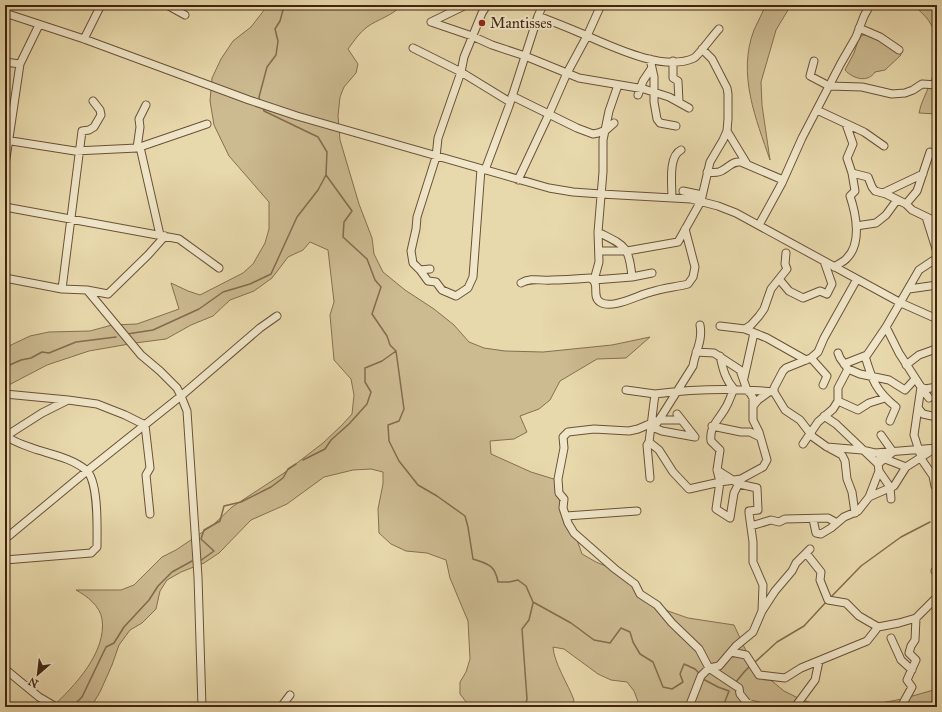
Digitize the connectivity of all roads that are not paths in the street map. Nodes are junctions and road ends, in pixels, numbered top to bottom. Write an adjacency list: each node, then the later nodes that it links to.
1 (101, 5): 16 (street)
2 (167, 5): 9 (street)
3 (466, 5): 14 (street)
4 (487, 5): 14 (street)
5 (543, 5): 10 (street)
6 (601, 5): 15 (street)
7 (870, 5): 12 (street)
8 (5, 13): 11 (street)
9 (185, 15)
10 (538, 16): 15 (street); 20 (street)
11 (39, 25): 16 (street); 25 (street)
12 (859, 28): 19 (street); 31 (street)
13 (720, 29): 18 (street)
14 (472, 36): 20 (street); 27 (street)
15 (587, 36): 21 (street); 28 (street)
16 (84, 39): 55 (street)
17 (413, 48): 27 (street)
18 (702, 49): 22 (street); 46 (street)
19 (899, 50)
20 (525, 56): 28 (street); 34 (street)
21 (650, 59): 22 (street); 26 (street)
22 (672, 61): 36 (street)
23 (814, 61): 31 (street)
24 (5, 62): 25 (street)
25 (20, 64): 48 (street)
26 (651, 68): 32 (street); 33 (street)
27 (461, 72): 34 (street); 55 (street)
28 (567, 73): 29 (street); 40 (street)
29 (618, 85): 32 (street); 45 (street)
30 (937, 85): 31 (street)
31 (829, 86): 39 (street)
32 (640, 92): 33 (street)
33 (655, 92): 36 (street); 44 (street)
34 (511, 99): 40 (street); 58 (street)
35 (93, 101): 53 (street)
36 (679, 102): 38 (street)
37 (146, 105): 51 (street)
38 (689, 108)
39 (816, 110): 43 (street); 63 (street)
40 (549, 114): 47 (street); 62 (street)
41 (614, 123): 45 (street)
42 (207, 124): 51 (street)
43 (846, 124): 50 (street); 60 (street)
44 (676, 126)
45 (606, 130): 47 (street); 49 (street)
46 (727, 131): 56 (street); 59 (street)
47 (593, 134): 49 (street)
48 (7, 140): 53 (street); 57 (street)
49 (603, 144): 66 (street)
50 (884, 146)
51 (138, 148): 53 (street); 79 (street)
52 (681, 150): 67 (street)
53 (81, 151): 73 (street)
54 (930, 152): 61 (street)
55 (436, 157): 58 (street); 89 (street)
56 (747, 164): 59 (street); 63 (street)
57 (5, 165)
58 (483, 169): 62 (street); 89 (street)
59 (707, 172): 68 (street)
60 (852, 173): 65 (street); 76 (street)
61 (923, 174): 65 (street); 70 (street)
62 (518, 180): 66 (street)
63 (783, 180): 75 (street)
64 (683, 191): 68 (street)
65 (883, 193): 69 (street)
66 (601, 194): 67 (street); 78 (street)
67 (672, 198): 68 (street)
68 (702, 198): 75 (street); 77 (street)
69 (897, 200): 70 (street); 76 (street)
70 (906, 204): 72 (street)
71 (5, 207): 73 (street)
72 (926, 217): 74 (street); 82 (street)
73 (72, 218): 79 (street); 98 (street)
74 (937, 222)
75 (759, 225): 85 (street)
76 (856, 226): 86 (street)
77 (685, 229): 80 (street); 94 (street)
78 (598, 232): 80 (street); 81 (street)
79 (163, 235): 87 (street); 100 (street)
80 (627, 250): 81 (street); 91 (street)
81 (599, 251): 94 (street)
82 (937, 252)
83 (786, 253): 93 (street)
84 (937, 258): 99 (street)
85 (824, 261): 86 (street); 93 (street)
86 (834, 267): 95 (street)
87 (219, 268)
88 (430, 269): 89 (street)
89 (420, 270)
90 (652, 273): 91 (street)
91 (632, 277): 94 (street)
92 (5, 278): 98 (street)
93 (780, 279): 107 (street)
94 (594, 280): 96 (street)
95 (857, 280): 101 (street); 114 (street)
96 (521, 283)
97 (937, 286): 99 (street)
98 (62, 289): 100 (street)
99 (909, 289): 101 (street)
100 (88, 290): 130 (street)
101 (901, 304): 103 (street); 106 (street)
102 (277, 316): 130 (street)
103 (937, 319)
104 (700, 325): 110 (street)
105 (720, 326): 107 (street)
106 (886, 328): 113 (street); 115 (street)
107 (745, 329): 108 (street)
108 (754, 333): 114 (street); 118 (street)
109 (937, 347): 115 (street)
110 (696, 352): 112 (street); 126 (street)
111 (838, 353): 116 (street)
112 (720, 356): 118 (street); 123 (street)
113 (865, 356): 116 (street); 117 (street)
114 (808, 359): 120 (street); 127 (street)
115 (906, 365): 119 (street)
116 (846, 366): 117 (street); 134 (street)
117 (871, 377): 119 (street); 131 (street)
118 (743, 379): 124 (street)
119 (915, 379): 122 (street)
120 (824, 385)
121 (937, 387): 122 (street)
122 (920, 388): 132 (street); 136 (street)
123 (734, 389): 124 (street); 126 (street); 143 (street)
124 (746, 389): 127 (street); 135 (street)
125 (626, 390): 129 (street)
126 (677, 391): 129 (street); 139 (street)
127 (772, 392): 135 (street); 144 (street)
128 (5, 394): 133 (street)
129 (655, 394): 142 (street)
130 (181, 396): 141 (street); 190 (street)
131 (885, 398): 134 (street); 140 (street)
132 (930, 398)
133 (68, 400): 141 (street); 146 (street)
134 (838, 401): 137 (street)
135 (754, 405): 147 (street)
136 (918, 408): 138 (street); 152 (street)
137 (824, 416): 144 (street); 153 (street)
138 (932, 416)
139 (659, 420): 142 (street); 142 (street)
140 (890, 420)
141 (146, 425): 159 (street); 170 (street)
142 (652, 425): 148 (street); 171 (street)
143 (712, 426): 147 (street); 160 (street)
144 (810, 432): 149 (street); 150 (street)
145 (881, 435): 154 (street)
146 (5, 437): 159 (street)
147 (760, 437): 162 (street)
148 (649, 440): 161 (street); 163 (street)
149 (803, 444)
150 (827, 447): 153 (street); 169 (street)
151 (935, 448): 152 (street); 156 (street)
152 (918, 449): 154 (street); 156 (street)
153 (862, 450): 155 (street); 157 (street)
154 (893, 452): 155 (street); 157 (street)
155 (874, 453): 157 (street)
156 (921, 457): 158 (street); 165 (street)
157 (880, 465): 158 (street); 164 (street); 166 (street)
158 (906, 467): 164 (street)
159 (87, 470): 175 (street); 176 (street)
160 (717, 470): 162 (street); 163 (street)
161 (650, 478)
162 (738, 481): 163 (street); 163 (street); 174 (street)
163 (720, 482)
164 (890, 487): 166 (street); 167 (street)
165 (937, 488)
166 (869, 497): 169 (street)
167 (891, 499)
168 (637, 511): 171 (street)
169 (855, 512): 173 (street)
170 (150, 514)
171 (566, 516): 184 (street)
172 (813, 519): 173 (street); 173 (street); 174 (street)
173 (837, 523)
174 (751, 526): 178 (street)
175 (5, 539)
176 (5, 560)
177 (937, 597): 179 (street)
178 (762, 611): 180 (street); 182 (street)
179 (916, 618): 180 (street); 186 (street)
180 (878, 627): 183 (street)
181 (891, 638): 186 (street)
182 (731, 652): 183 (street); 184 (street)
183 (819, 661): 194 (street)
184 (709, 668): 192 (street); 193 (street)
185 (5, 669): 189 (street)
186 (912, 670): 195 (street)
187 (290, 695): 191 (street)
188 (937, 702): 196 (street)
189 (56, 707)
190 (202, 707)
191 (281, 707)
192 (689, 707)
193 (762, 707)
194 (795, 707)
195 (901, 707)
196 (932, 707)

